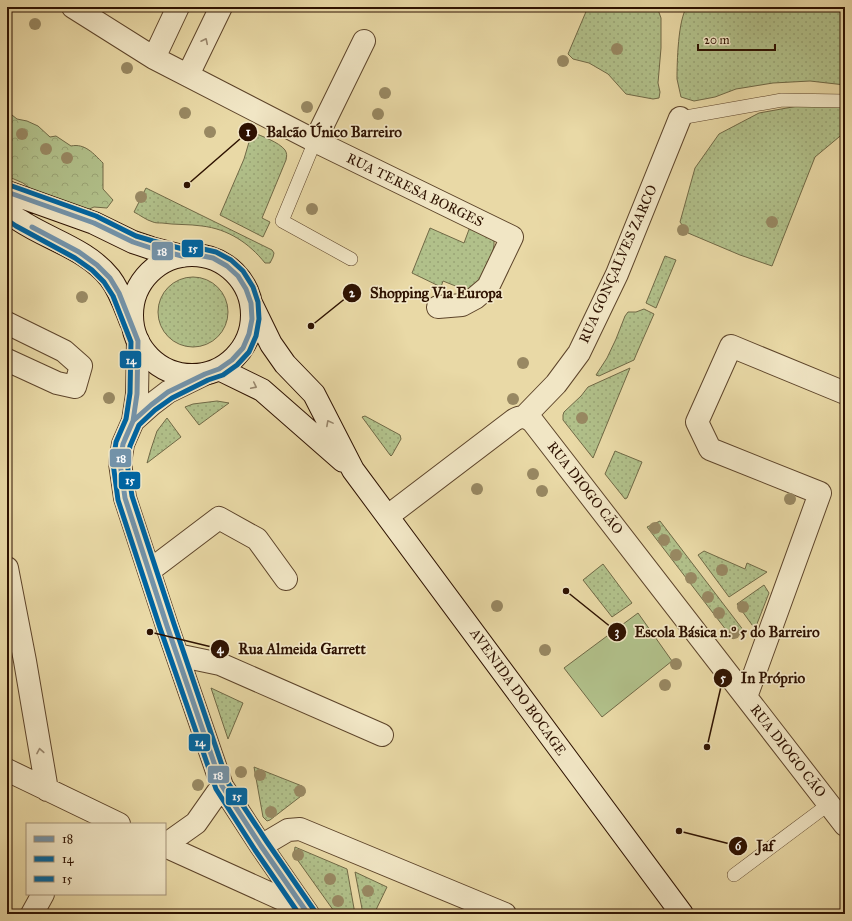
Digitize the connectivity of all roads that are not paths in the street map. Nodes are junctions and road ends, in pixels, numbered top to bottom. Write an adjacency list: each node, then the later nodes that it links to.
1 (73, 7): 5 (street, RUA TERESA BORGES)
2 (178, 7): 5 (street)
3 (221, 7): 6 (street, one-way to 3)
4 (364, 40): 9 (street)
5 (154, 58): 6 (street, RUA TERESA BORGES)
6 (188, 76): 9 (street, RUA TERESA BORGES)
7 (845, 100): 8 (lane)
8 (680, 118): 21 (street, RUA GONÇALVES ZARCO)
9 (315, 141): 13 (lane); 15 (street, RUA TERESA BORGES)
10 (7, 193): 12 (street)
11 (7, 211): 17 (street)
12 (182, 256): 14 (street); 17 (street)
13 (352, 259)
14 (251, 303): 19 (street); 23 (street, AVENIDA DO BOCAGE, one-way to 14)
15 (438, 307)
16 (7, 323): 18 (street)
17 (136, 334): 19 (street); 22 (street)
18 (7, 360)
19 (212, 371): 22 (street); 23 (street, AVENIDA DO BOCAGE, one-way to 23)
20 (843, 386): 30 (street, RUA DIOGO CÃO)
21 (524, 418): 24 (street); 30 (street, RUA DIOGO CÃO)
22 (133, 421): 26 (street)
23 (353, 470): 24 (street, AVENIDA DO BOCAGE)
24 (388, 516): 47 (street, AVENIDA DO BOCAGE)
25 (7, 568): 29 (street)
26 (149, 571): 27 (street); 28 (street)
27 (286, 579)
28 (177, 655): 31 (street); 33 (street)
29 (16, 656): 34 (street, one-way to 29)
30 (746, 697): 35 (street, RUA DIOGO CÃO)
31 (382, 735)
32 (7, 770): 34 (street)
33 (222, 786): 39 (street); 41 (street)
34 (47, 790): 36 (street)
35 (829, 804): 38 (street, RUA DIOGO CÃO); 42 (lane)
36 (86, 817): 37 (street)
37 (114, 823)
38 (845, 825)
39 (166, 845)
40 (166, 846): 44 (street)
41 (260, 846): 44 (street); 46 (street)
42 (734, 875)
43 (42, 895): 45 (street)
44 (307, 912)
45 (32, 914)
46 (506, 914)
47 (682, 914)

